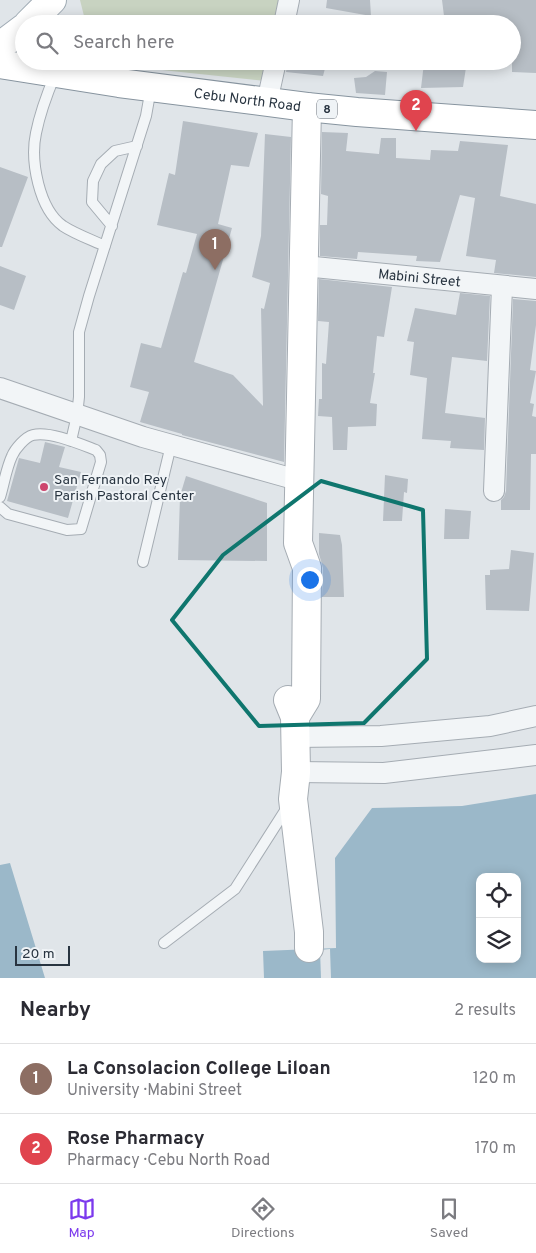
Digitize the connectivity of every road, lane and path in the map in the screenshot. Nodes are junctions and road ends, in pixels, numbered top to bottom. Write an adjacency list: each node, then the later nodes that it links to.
1 (52, 0): 4 (main road)
2 (56, 0): 5 (main road)
3 (289, 0): 6 (street)
4 (37, 15)
5 (59, 15)
6 (286, 15)
7 (15, 35): 8 (main road)
8 (0, 46)
9 (0, 64): 10 (main road)
10 (15, 67)
11 (34, 70): 14 (main road)
12 (100, 70): 15 (main road, Cebu North Road / 8)
13 (274, 70): 17 (street)
14 (56, 74): 15 (main road); 22 (lane)
15 (119, 83): 16 (main road, Cebu North Road / 8)
16 (151, 87): 17 (main road, Cebu North Road / 8); 20 (lane)
17 (267, 102): 18 (main road, Cebu North Road / 8)
18 (308, 107): 19 (main road, Cebu North Road / 8); 23 (main road)
19 (536, 125)
20 (137, 146): 21 (lane); 21 (lane)
21 (112, 226): 22 (lane)
22 (105, 246): 27 (lane)
23 (304, 266): 24 (street, Mabini Street); 30 (main road)
24 (502, 287): 25 (street, Mabini Street); 31 (street)
25 (536, 289)
26 (0, 388): 27 (street)
27 (77, 415): 28 (lane); 29 (street)
28 (71, 441): 32 (lane); 33 (lane)
29 (171, 445): 30 (street); 34 (lane)
30 (301, 481): 36 (main road)
31 (494, 491)
32 (0, 497)
33 (0, 508)
34 (144, 562)
35 (536, 716): 36 (street)
36 (295, 727): 38 (main road)
37 (536, 755): 38 (street)
38 (296, 772): 39 (main road)
39 (293, 799): 40 (lane); 41 (main road)
40 (164, 943)
41 (309, 948)

